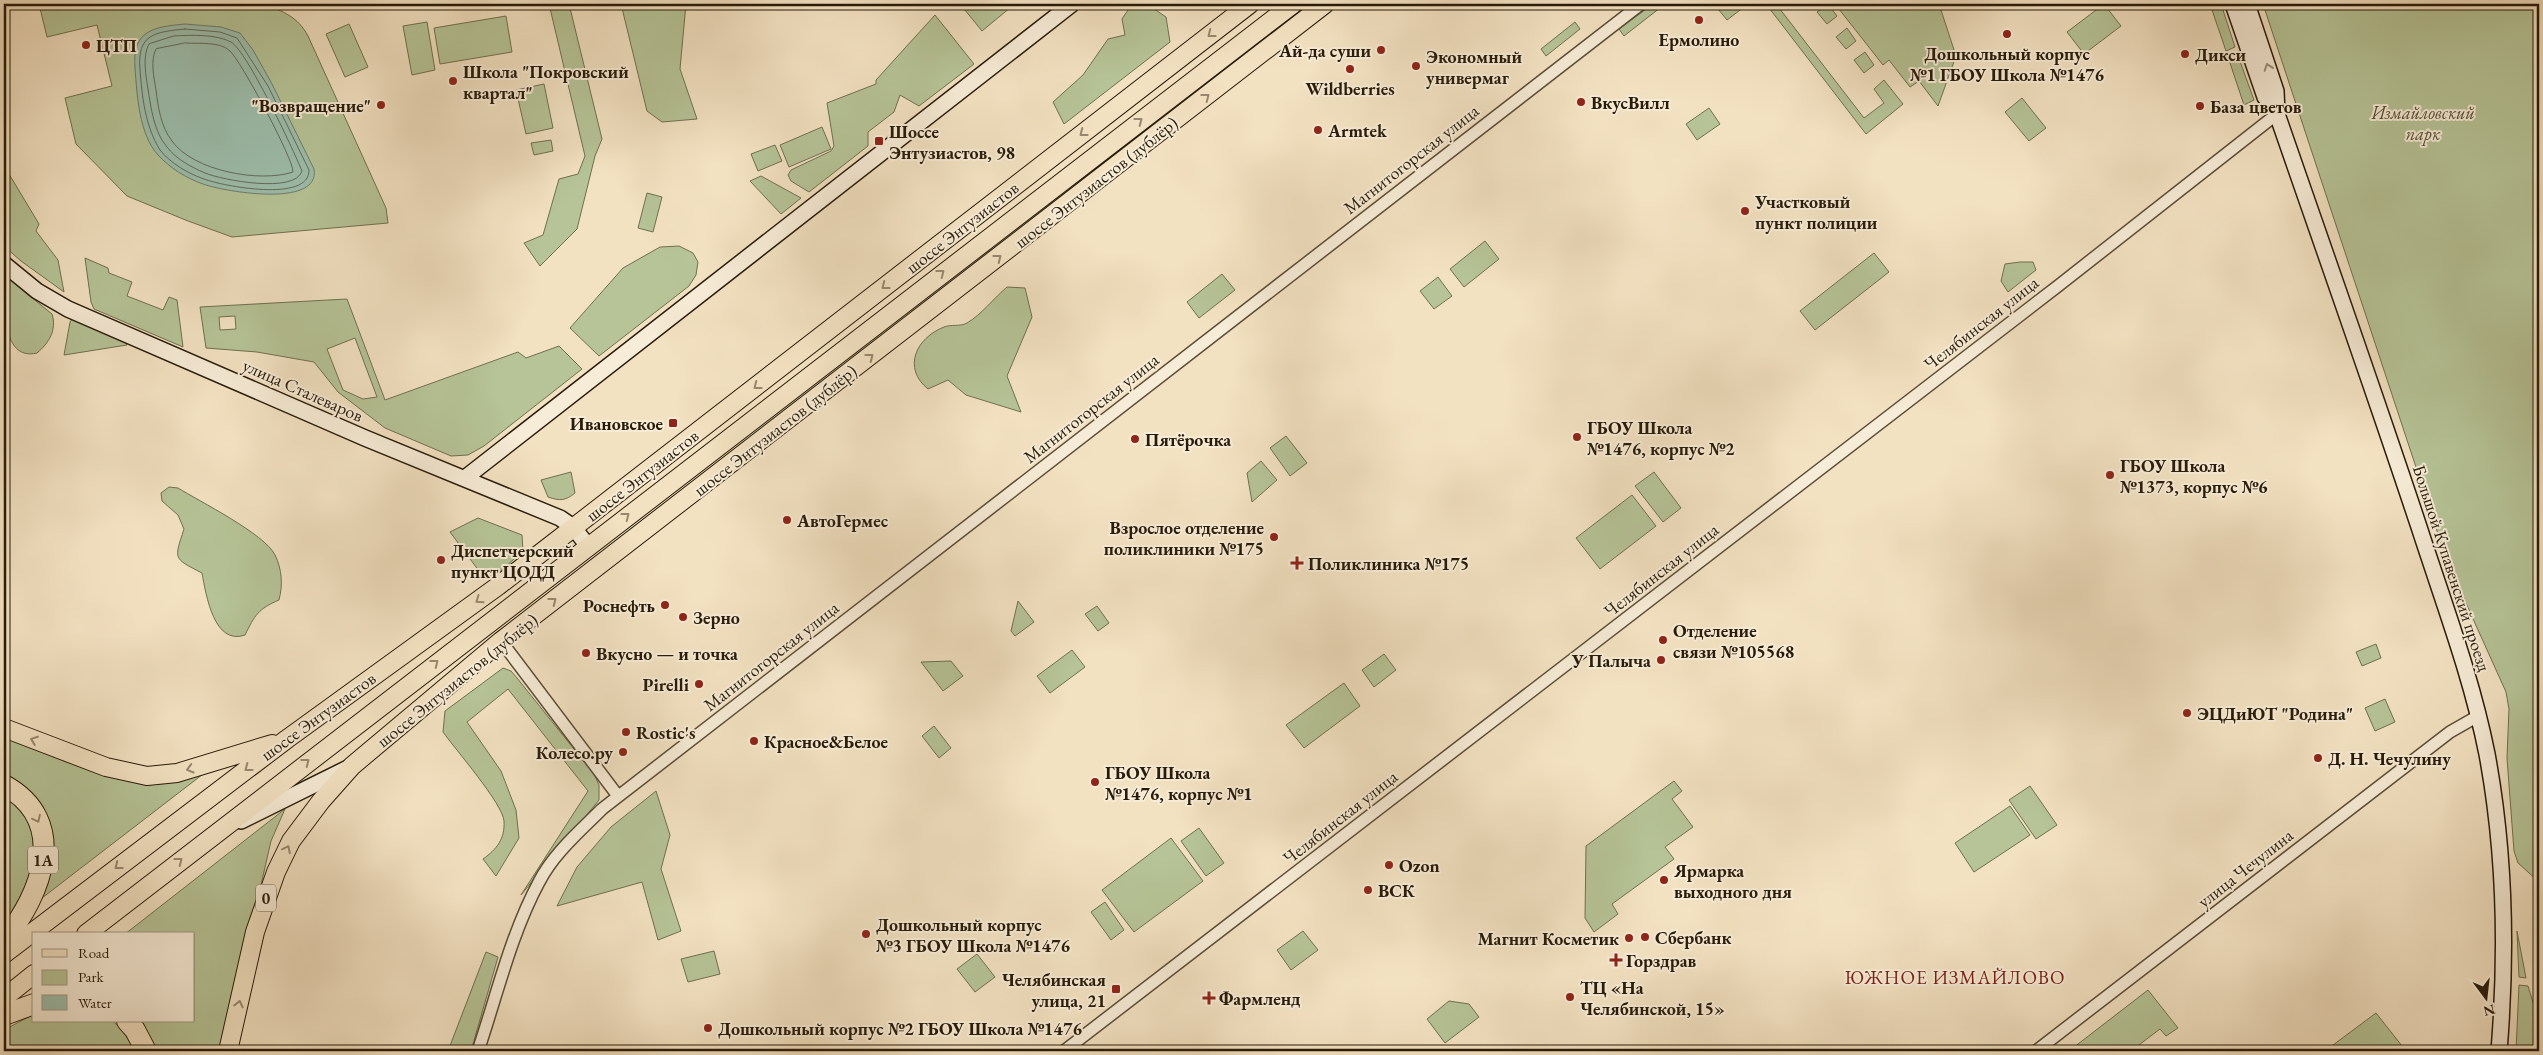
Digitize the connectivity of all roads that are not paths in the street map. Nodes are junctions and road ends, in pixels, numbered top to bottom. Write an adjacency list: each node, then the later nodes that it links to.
1 (1072, 4): 10 (main road)
2 (1250, 4): 11 (main road, шоссе Энтузиастов, one-way to 11)
3 (1293, 4): 12 (main road, шоссе Энтузиастов, one-way to 3)
4 (1326, 4): 13 (main road, шоссе Энтузиастов (дублёр), one-way to 4)
5 (1641, 4): 19 (street, Магнитогорская улица)
6 (2233, 4): 8 (main road, Большой Купавенский проезд)
7 (2246, 4): 8 (main road, Большой Купавенский проезд, one-way to 7)
8 (2277, 114): 14 (main road, Большой Купавенский проезд); 34 (street, Челябинская улица)
9 (4, 264): 10 (main road, улица Сталеваров)
10 (465, 478): 11 (main road, улица Сталеваров)
11 (572, 527): 12 (main road, улица Сталеваров); 16 (main road, шоссе Энтузиастов, one-way to 16)
12 (588, 546): 20 (main road, шоссе Энтузиастов, one-way to 12)
13 (501, 641): 17 (main road, шоссе Энтузиастов (дублёр)); 19 (street)
14 (2478, 716): 35 (street, улица Чечулина); 36 (main road, Большой Купавенский проезд)
15 (4, 728): 16 (main road, one-way to 15)
16 (287, 739): 21 (main road, шоссе Энтузиастов, one-way to 21)
17 (352, 766): 20 (main road, шоссе Энтузиастов (дублёр)); 32 (main road, 0, one-way to 17)
18 (4, 785): 24 (highway, 1A, one-way to 24)
19 (618, 796): 33 (street, Магнитогорская улица)
20 (212, 835): 22 (main road, шоссе Энтузиастов, one-way to 20)
21 (33, 932)
22 (89, 932)
23 (32, 933): 25 (main road, шоссе Энтузиастов, one-way to 25)
24 (4, 940)
25 (4, 954)
26 (32, 976): 27 (main road)
27 (4, 998)
28 (32, 1005): 29 (highway)
29 (4, 1015)
30 (128, 1022): 31 (highway)
31 (146, 1051)
32 (228, 1051)
33 (478, 1051)
34 (1064, 1051)
35 (2036, 1051)
36 (2499, 1051)

